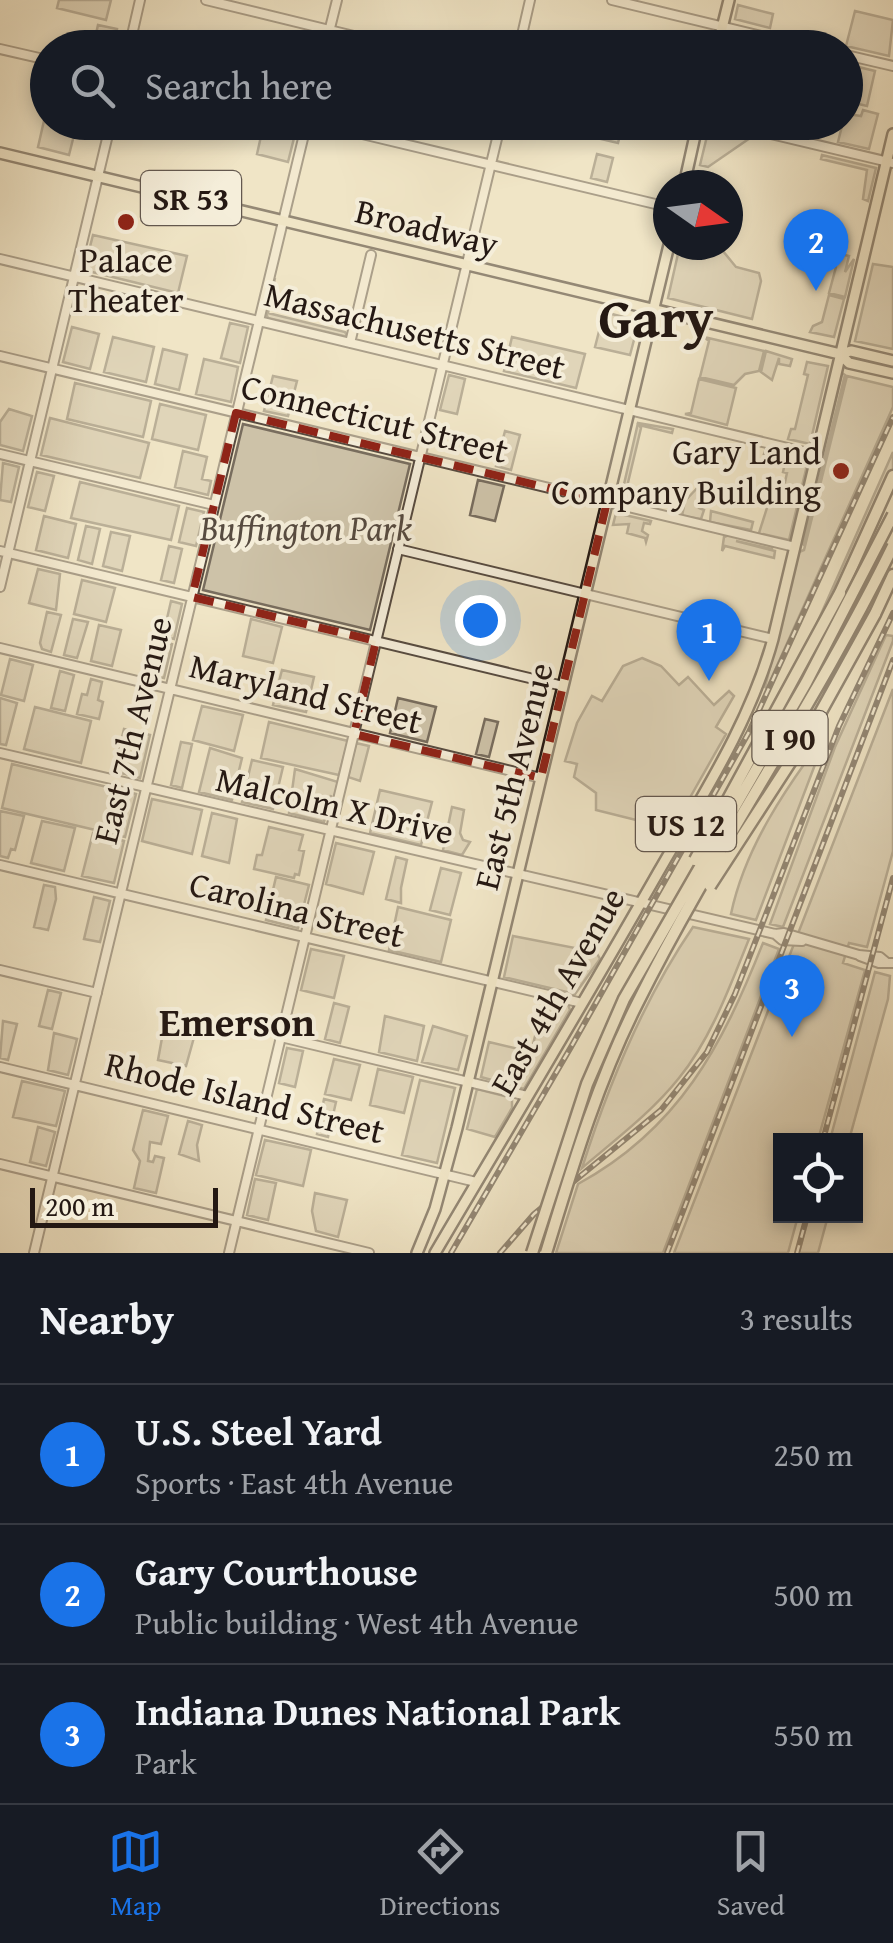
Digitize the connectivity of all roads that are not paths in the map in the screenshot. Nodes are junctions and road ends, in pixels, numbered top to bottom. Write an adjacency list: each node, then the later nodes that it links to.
1 (140, 0): 8 (street)
2 (206, 0): 9 (street)
3 (336, 0): 9 (street)
4 (530, 0): 10 (street)
5 (612, 0): 7 (street)
6 (728, 0): 7 (main road)
7 (722, 26): 11 (main road); 12 (street)
8 (133, 30)
9 (329, 30)
10 (523, 30)
11 (721, 30)
12 (738, 30)
13 (0, 48): 14 (street)
14 (30, 56)
15 (863, 59): 16 (street)
16 (893, 66)
17 (893, 134): 25 (main road, US 12)
18 (107, 140): 28 (street)
19 (305, 140): 30 (street, East 7th Avenue)
20 (399, 140): 26 (street)
21 (496, 140): 26 (street)
22 (694, 140): 27 (main road)
23 (797, 140): 25 (street)
24 (0, 153): 28 (main road, Broadway / SR 53)
25 (890, 162): 39 (main road, US 12)
26 (490, 165): 29 (street); 34 (street)
27 (687, 170)
28 (99, 176): 30 (main road, Broadway / SR 53); 35 (street)
29 (653, 203)
30 (283, 220): 34 (main road, Broadway / SR 53); 37 (street, East 7th Avenue)
31 (371, 255): 38 (street)
32 (0, 259): 35 (street, Massachusetts Street)
33 (666, 260): 36 (main road, East 5th Avenue)
34 (467, 265): 36 (main road, Broadway / SR 53); 42 (street)
35 (74, 276): 37 (street, Massachusetts Street); 43 (street)
36 (654, 310): 39 (main road, Broadway / SR 53); 45 (main road, East 5th Avenue)
37 (258, 321): 38 (street, Massachusetts Street); 46 (street, East 7th Avenue)
38 (350, 343): 42 (street, Massachusetts Street)
39 (840, 354): 41 (main road, Broadway / SR 53); 44 (main road, Broadway / SR 53); 48 (main road, East 4th Avenue / US 12)
40 (0, 356): 43 (street, Connecticut Street)
41 (893, 360)
42 (442, 365): 45 (street, Massachusetts Street); 49 (street)
43 (52, 369): 46 (street, Connecticut Street); 50 (street)
44 (893, 372)
45 (630, 410): 48 (street, Massachusetts Street); 52 (main road, East 5th Avenue)
46 (236, 413): 49 (street, Connecticut Street); 53 (street, East 7th Avenue)
47 (0, 454): 50 (street)
48 (817, 455): 56 (main road, East 4th Avenue / US 12)
49 (420, 458): 52 (street, Connecticut Street); 57 (street)
50 (30, 461): 53 (street); 58 (street)
51 (893, 476): 77 (highway, bridge)
52 (607, 502): 56 (street, Connecticut Street); 61 (main road, East 5th Avenue)
53 (214, 505): 62 (street, East 7th Avenue)
54 (893, 515): 77 (highway, I 90, bridge)
55 (893, 546): 78 (highway, I 90, bridge)
56 (795, 547): 63 (main road, East 4th Avenue / US 12)
57 (398, 549): 61 (street); 64 (street)
58 (4, 552): 60 (street); 62 (street)
59 (893, 574): 78 (highway, bridge)
60 (0, 587)
61 (586, 593): 63 (street); 66 (main road, East 5th Avenue)
62 (192, 597): 64 (street); 67 (street, East 7th Avenue)
63 (773, 639): 76 (main road, East 4th Avenue / US 12)
64 (376, 641): 66 (street); 68 (street)
65 (0, 648): 67 (street, Maryland Street)
66 (563, 686): 70 (main road, East 5th Avenue)
67 (170, 689): 68 (street, Maryland Street); 71 (street, East 7th Avenue)
68 (354, 734): 70 (street, Maryland Street); 72 (street)
69 (0, 753): 71 (street, Malcolm X Drive)
70 (541, 778): 74 (main road, East 5th Avenue)
71 (146, 788): 72 (street, Malcolm X Drive); 75 (street, East 7th Avenue)
72 (330, 832): 74 (street, Malcolm X Drive); 79 (street)
73 (0, 865): 75 (street, Carolina Street)
74 (517, 876): 76 (street, Malcolm X Drive); 82 (main road, East 5th Avenue)
75 (120, 894): 79 (street, Carolina Street); 83 (street, East 7th Avenue)
76 (640, 904): 80 (street, Malcolm X Drive); 84 (main road, East 4th Avenue / US 12)
77 (665, 924): 101 (highway, I 90, bridge)
78 (680, 926): 102 (highway, I 90, bridge)
79 (305, 938): 82 (street, Carolina Street); 85 (street)
80 (889, 962)
81 (0, 970): 83 (street)
82 (492, 983): 84 (street, Carolina Street); 87 (main road, East 5th Avenue)
83 (97, 993): 88 (street, East 7th Avenue)
84 (582, 1002): 89 (main road, East 4th Avenue / US 12)
85 (281, 1037): 87 (street); 90 (street)
86 (0, 1067): 88 (street, Rhode Island Street)
87 (468, 1082): 89 (street); 92 (main road, East 5th Avenue)
88 (74, 1084): 90 (street, Rhode Island Street); 93 (street, East 7th Avenue)
89 (527, 1096): 94 (main road, East 4th Avenue / US 12)
90 (259, 1129): 92 (street, Rhode Island Street); 95 (street)
91 (0, 1164): 93 (street)
92 (445, 1174): 94 (street, Rhode Island Street); 99 (main road, East 5th Avenue)
93 (53, 1177): 95 (street); 96 (street, East 7th Avenue)
94 (476, 1182): 100 (main road, East 4th Avenue / US 12)
95 (237, 1221): 97 (street); 98 (street)
96 (34, 1253)
97 (229, 1253)
98 (368, 1253)
99 (417, 1253)
100 (435, 1253)
101 (532, 1253)
102 (546, 1253)

